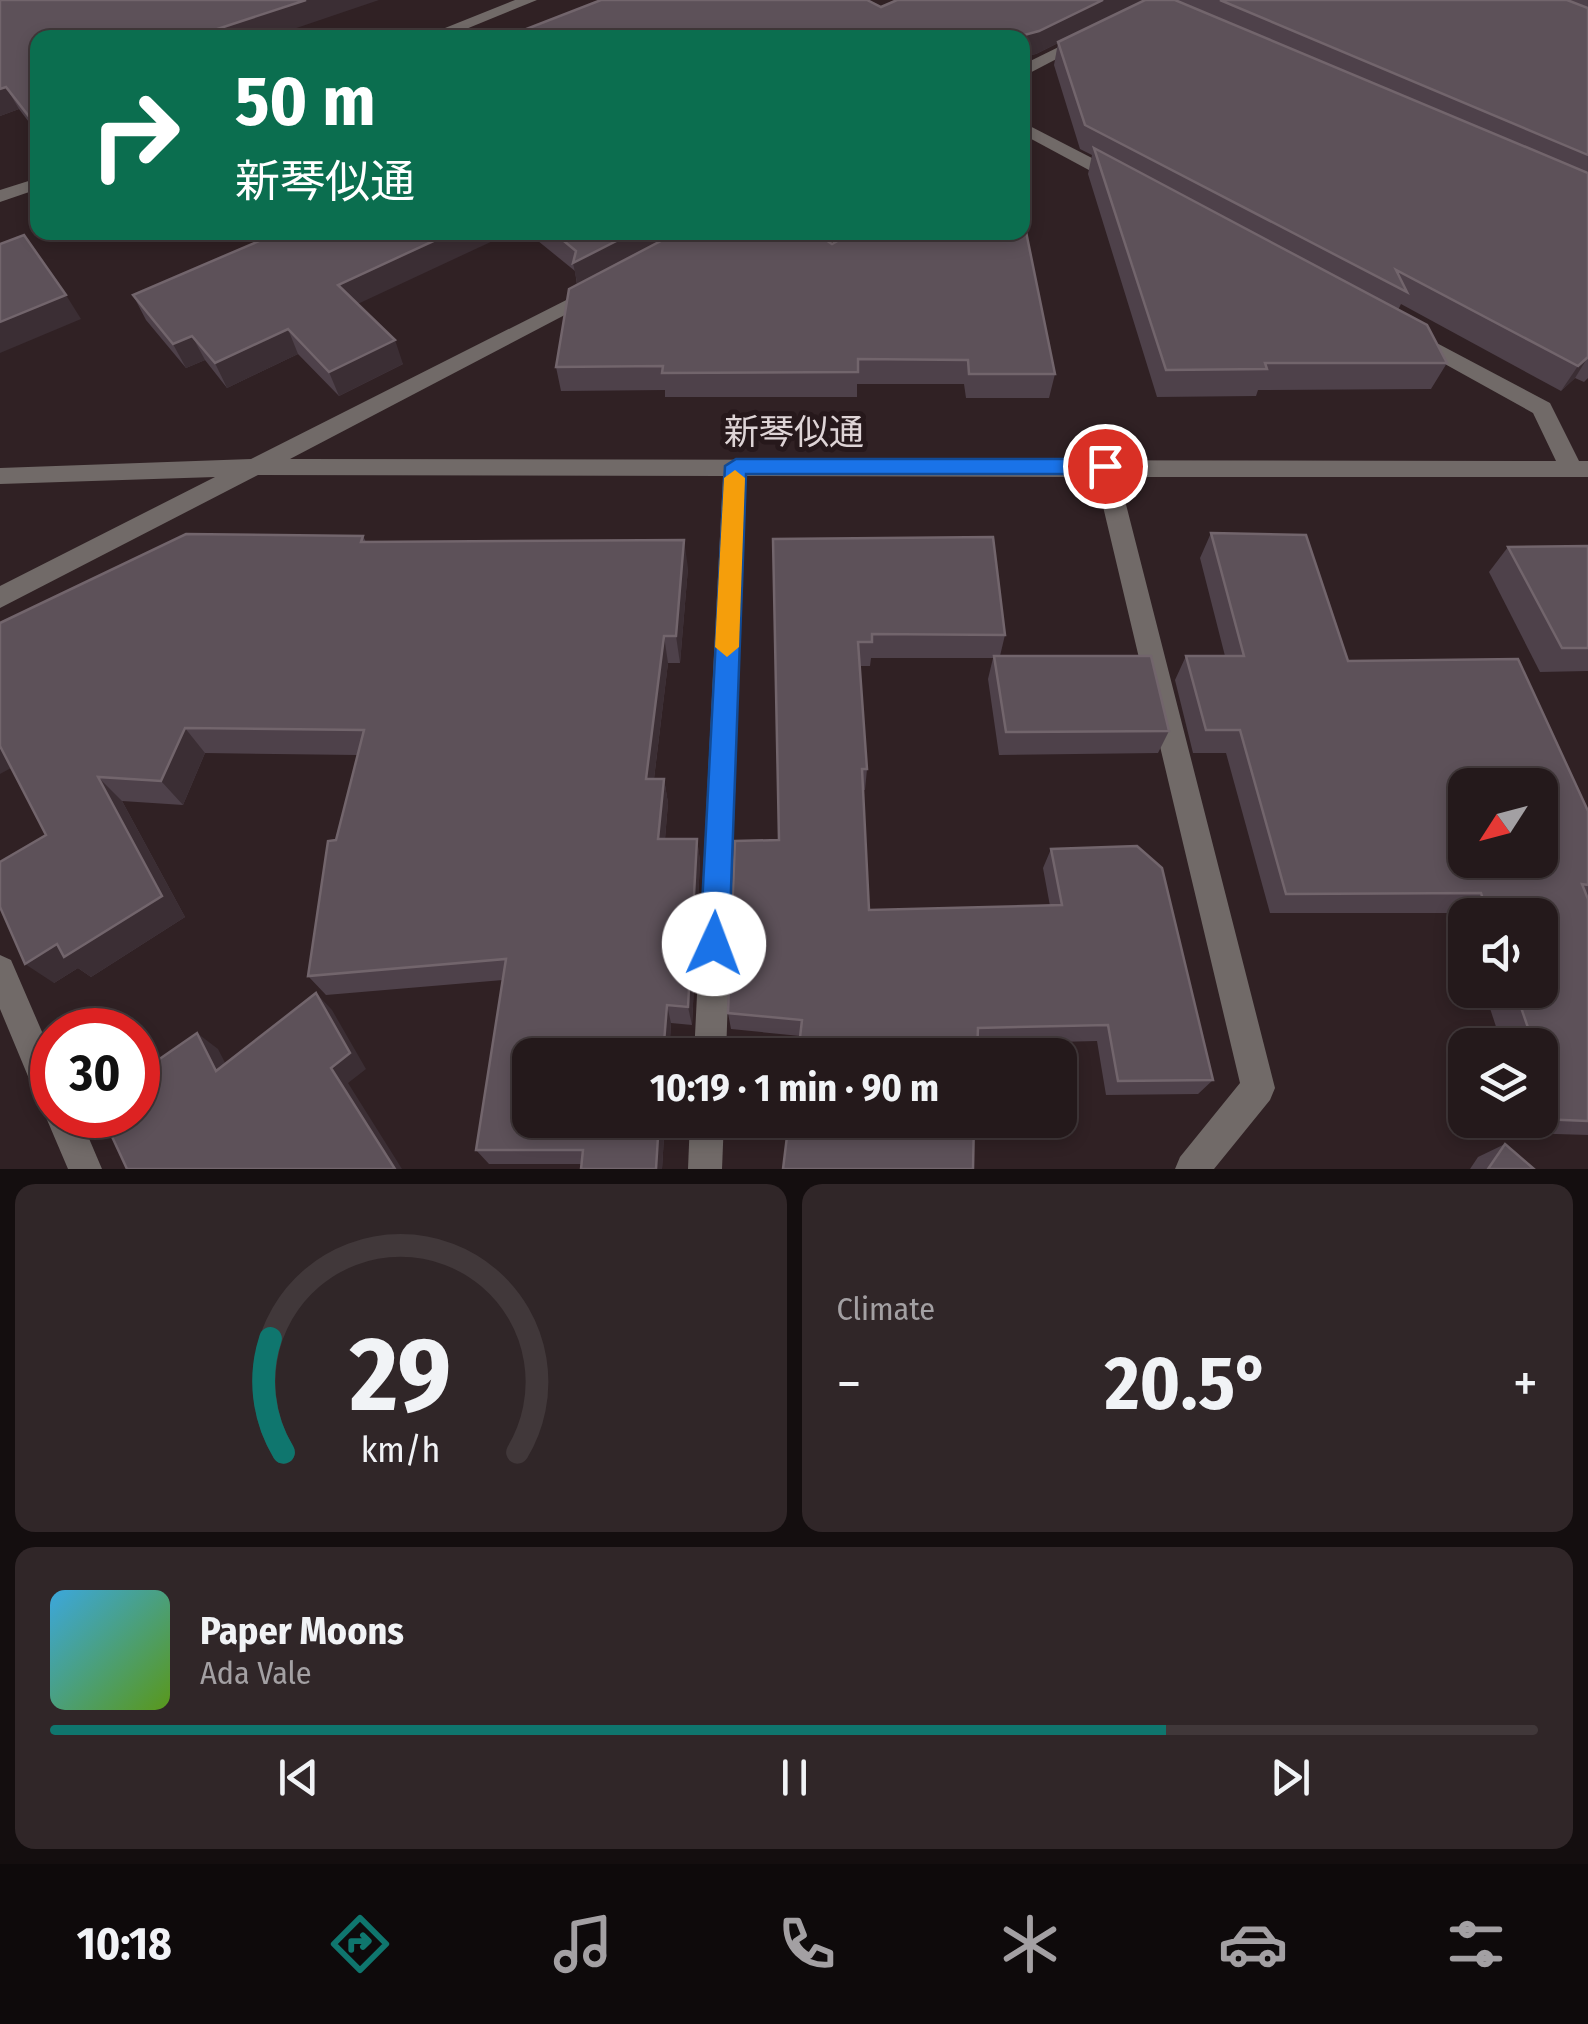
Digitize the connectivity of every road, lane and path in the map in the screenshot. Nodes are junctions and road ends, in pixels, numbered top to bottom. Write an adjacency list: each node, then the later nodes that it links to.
1 (528, 0): 2 (street)
2 (449, 30)
3 (1104, 30): 4 (street)
4 (1030, 68)
5 (1030, 130): 7 (street)
6 (30, 185): 8 (street)
7 (1144, 192)
8 (0, 196)
9 (608, 285): 13 (street)
10 (1386, 323): 14 (street)
11 (736, 466): 12 (street, 新琴似通); 13 (street, 新琴似通); 18 (street)
12 (1105, 466): 14 (street, 新琴似通); 24 (street)
13 (254, 467): 15 (street, 新琴似通); 16 (street)
14 (1580, 469)
15 (0, 476)
16 (0, 598)
17 (0, 971): 19 (street)
18 (711, 1038)
19 (30, 1041)
20 (72, 1138): 22 (street)
21 (706, 1138): 23 (street)
22 (85, 1169)
23 (705, 1169)
24 (1192, 1169)

